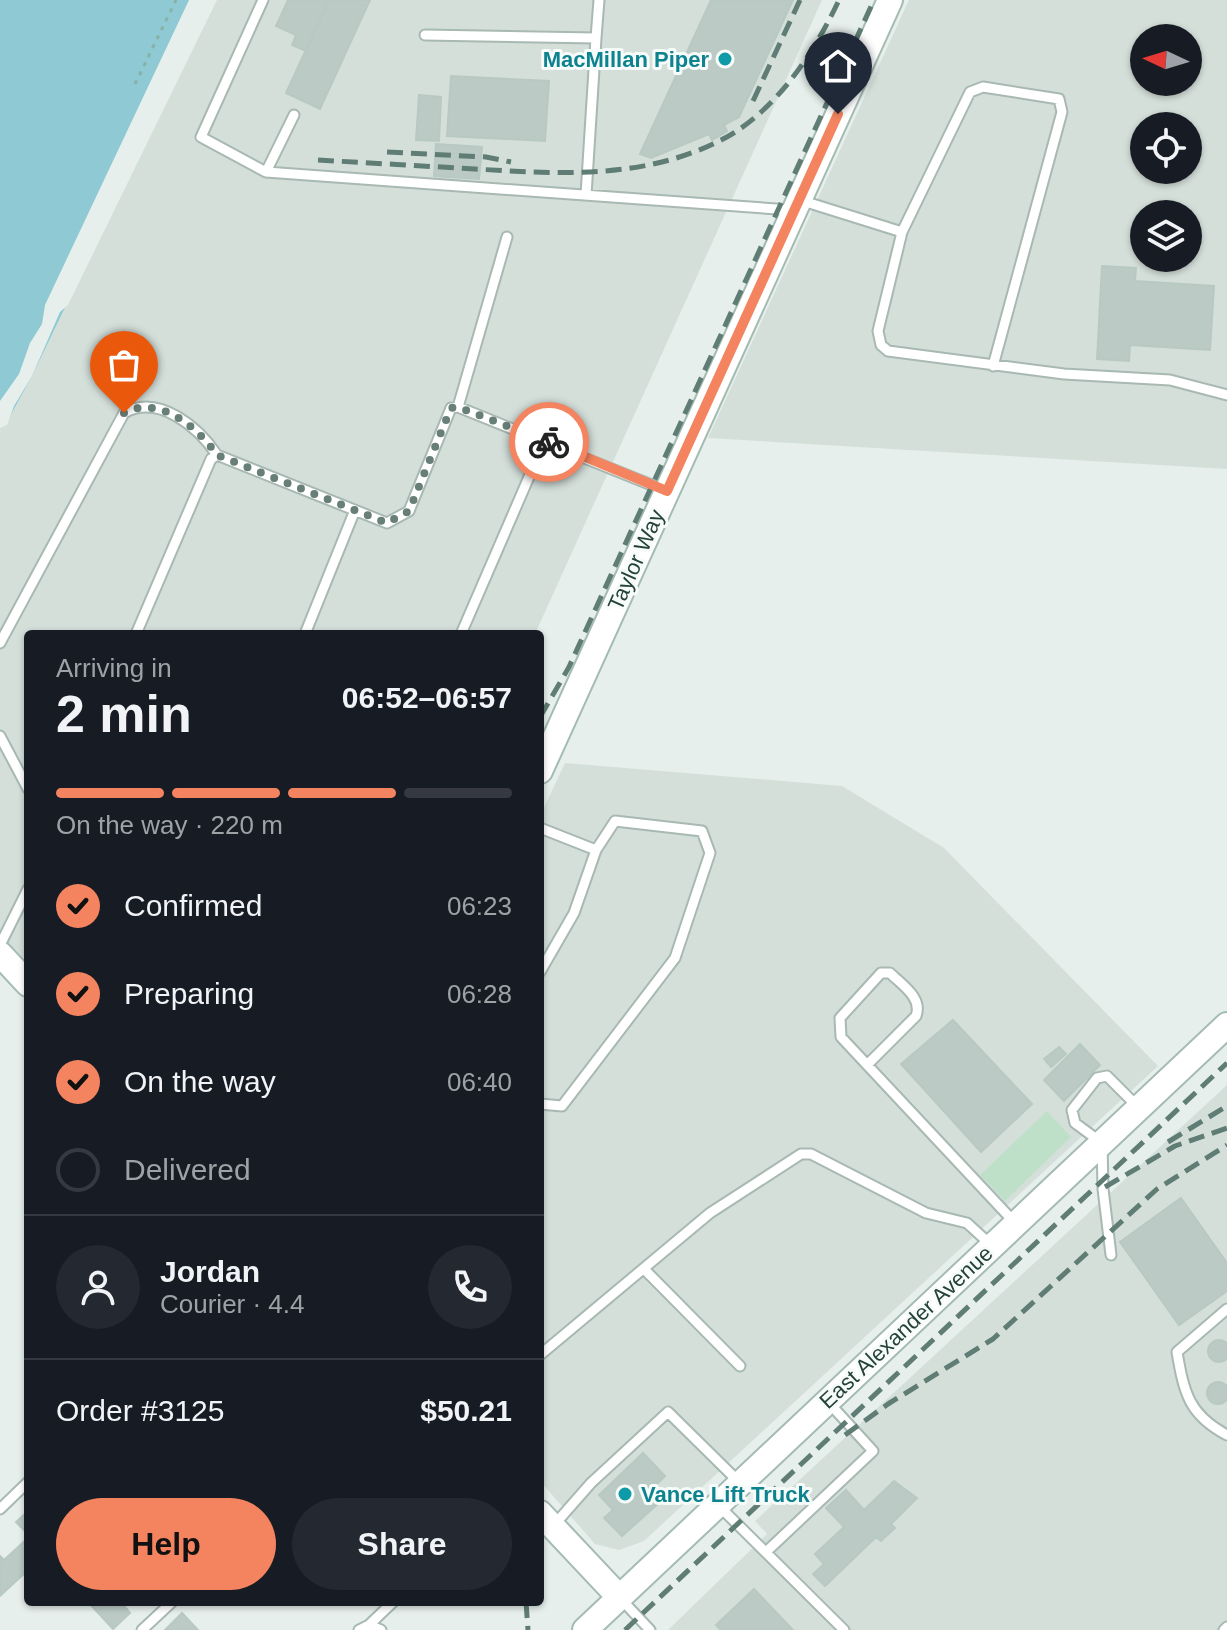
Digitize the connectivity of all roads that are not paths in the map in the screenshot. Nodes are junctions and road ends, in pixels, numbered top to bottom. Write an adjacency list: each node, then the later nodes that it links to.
1 (263, 0): 7 (lane)
2 (599, 0): 5 (lane)
3 (890, 0): 9 (street, Taylor Way)
4 (425, 35): 5 (lane)
5 (596, 38): 8 (lane)
6 (294, 115): 7 (lane)
7 (266, 172): 8 (lane)
8 (586, 195): 9 (lane)
9 (797, 205): 10 (lane); 17 (street, Taylor Way)
10 (902, 232): 12 (lane); 12 (lane)
11 (507, 237): 14 (lane)
12 (993, 366): 13 (lane)
13 (1227, 395)
14 (458, 407): 15 (lane); 18 (lane)
15 (545, 440): 17 (lane); 21 (lane)
16 (217, 455): 18 (lane); 19 (lane); 22 (lane)
17 (667, 491): 24 (street, Taylor Way)
18 (355, 510): 20 (lane)
19 (138, 630)
20 (307, 630)
21 (463, 630)
22 (0, 643)
23 (0, 736): 25 (lane)
24 (544, 762)
25 (24, 781)
26 (544, 830): 27 (lane)
27 (596, 850): 31 (lane); 35 (lane)
28 (24, 897): 29 (lane)
29 (0, 945)
30 (0, 954): 32 (street)
31 (544, 965)
32 (24, 980)
33 (1227, 1025): 36 (street, East Alexander Avenue)
34 (867, 1065): 34 (lane); 38 (lane)
35 (544, 1104)
36 (1139, 1108): 37 (street, East Alexander Avenue); 37 (lane)
37 (1102, 1143): 38 (street, East Alexander Avenue); 40 (lane)
38 (1016, 1224): 39 (street, East Alexander Avenue)
39 (993, 1246): 41 (lane); 45 (street, East Alexander Avenue)
40 (1111, 1255)
41 (644, 1269): 43 (lane); 44 (lane)
42 (1227, 1309): 46 (lane)
43 (544, 1352)
44 (740, 1366)
45 (828, 1401): 47 (street, East Alexander Avenue); 52 (lane)
46 (1227, 1435)
47 (740, 1483): 49 (street, East Alexander Avenue); 51 (lane)
48 (24, 1486): 50 (lane)
49 (718, 1505): 52 (lane); 53 (street, East Alexander Avenue)
50 (0, 1509)
51 (546, 1520): 53 (street)
52 (766, 1552): 61 (lane)
53 (620, 1598): 59 (street, East Alexander Avenue); 60 (lane)
54 (168, 1606): 57 (lane)
55 (389, 1606): 56 (lane)
56 (364, 1628): 58 (lane)
57 (142, 1630)
58 (381, 1630)
59 (585, 1630)
60 (650, 1630)
61 (844, 1630)

